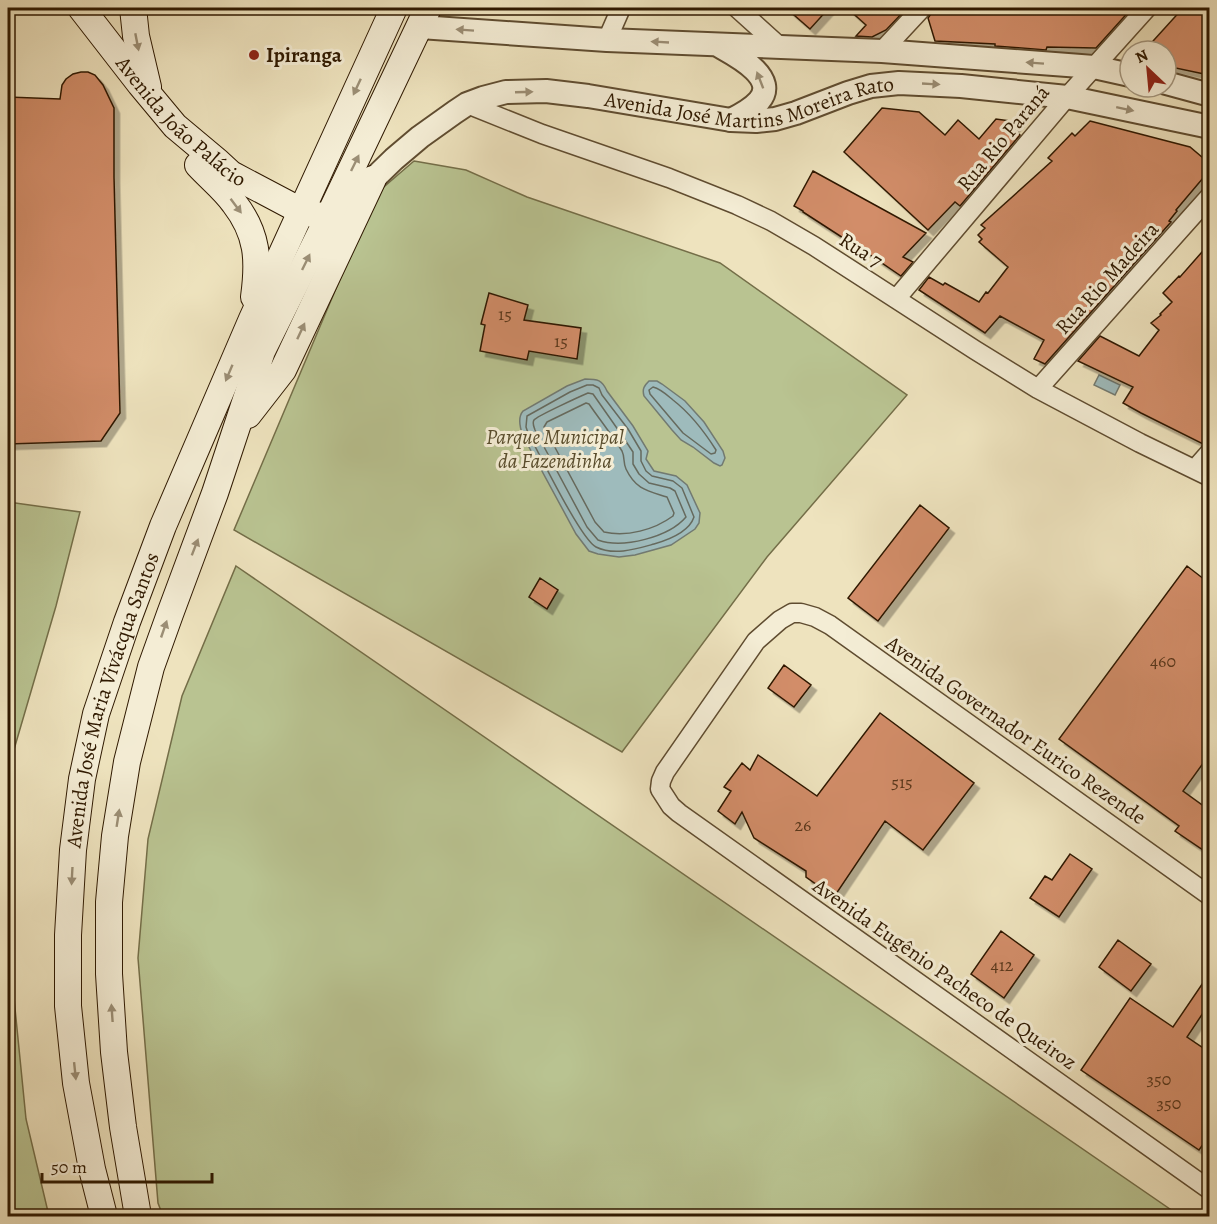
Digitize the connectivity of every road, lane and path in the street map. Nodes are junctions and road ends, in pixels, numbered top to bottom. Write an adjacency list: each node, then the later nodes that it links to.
1 (81, 8): 18 (main road, Avenida João Palácio)
2 (133, 8): 18 (main road, one-way to 18)
3 (621, 8): 9 (street)
4 (737, 8): 11 (street)
5 (922, 8): 12 (street)
6 (1147, 8): 13 (street, Rua Rio Paraná)
7 (386, 11): 8 (main road); 25 (main road, Avenida José Maria Vivácqua Santos, one-way to 25)
8 (424, 17): 9 (street, Avenida José Martins Moreira Rato, one-way to 8); 26 (main road, Avenida José Maria Vivácqua Santos, one-way to 8)
9 (607, 40): 10 (street, Avenida José Martins Moreira Rato, one-way to 9)
10 (718, 45): 11 (street, Avenida José Martins Moreira Rato); 20 (street, one-way to 10)
11 (779, 46): 12 (street, Avenida José Martins Moreira Rato)
12 (882, 51): 13 (street, Avenida José Martins Moreira Rato, one-way to 12)
13 (1094, 67): 14 (street, Avenida José Martins Moreira Rato); 17 (street, Rua Rio Paraná)
14 (1118, 72)
15 (1178, 86): 16 (street)
16 (1209, 95)
17 (1067, 97): 20 (street, Avenida José Martins Moreira Rato, one-way to 17); 22 (street, Avenida José Martins Moreira Rato, one-way to 22); 27 (street, Rua Rio Paraná)
18 (151, 98): 21 (main road, Avenida João Palácio)
19 (467, 104): 20 (street, Avenida José Martins Moreira Rato, one-way to 20); 23 (street, Avenida José Martins Moreira Rato); 27 (street, Rua 7)
20 (731, 120)
21 (175, 126): 25 (main road, Avenida João Palácio); 28 (main road, one-way to 28)
22 (1209, 127)
23 (373, 179): 26 (street, Avenida José Martins Moreira Rato); 30 (main road, one-way to 23)
24 (1209, 196): 29 (street, Rua Rio Madeira)
25 (300, 211): 26 (main road); 28 (main road, Avenida José Maria Vivácqua Santos)
26 (329, 216): 30 (main road, Avenida José Maria Vivácqua Santos, one-way to 26)
27 (896, 299): 29 (street, Rua 7)
28 (252, 319): 36 (main road, Avenida José Maria Vivácqua Santos, one-way to 36)
29 (1038, 389): 32 (street, Rua 7)
30 (236, 432): 37 (main road, Avenida José Maria Vivácqua Santos, one-way to 30)
31 (1209, 452): 32 (street)
32 (1202, 473)
33 (792, 613): 34 (street, Avenida Governador Eurico Rezende); 35 (street, Avenida Eugênio Pacheco de Queiroz)
34 (1209, 896)
35 (1209, 1190)
36 (104, 1216)
37 (138, 1216)

